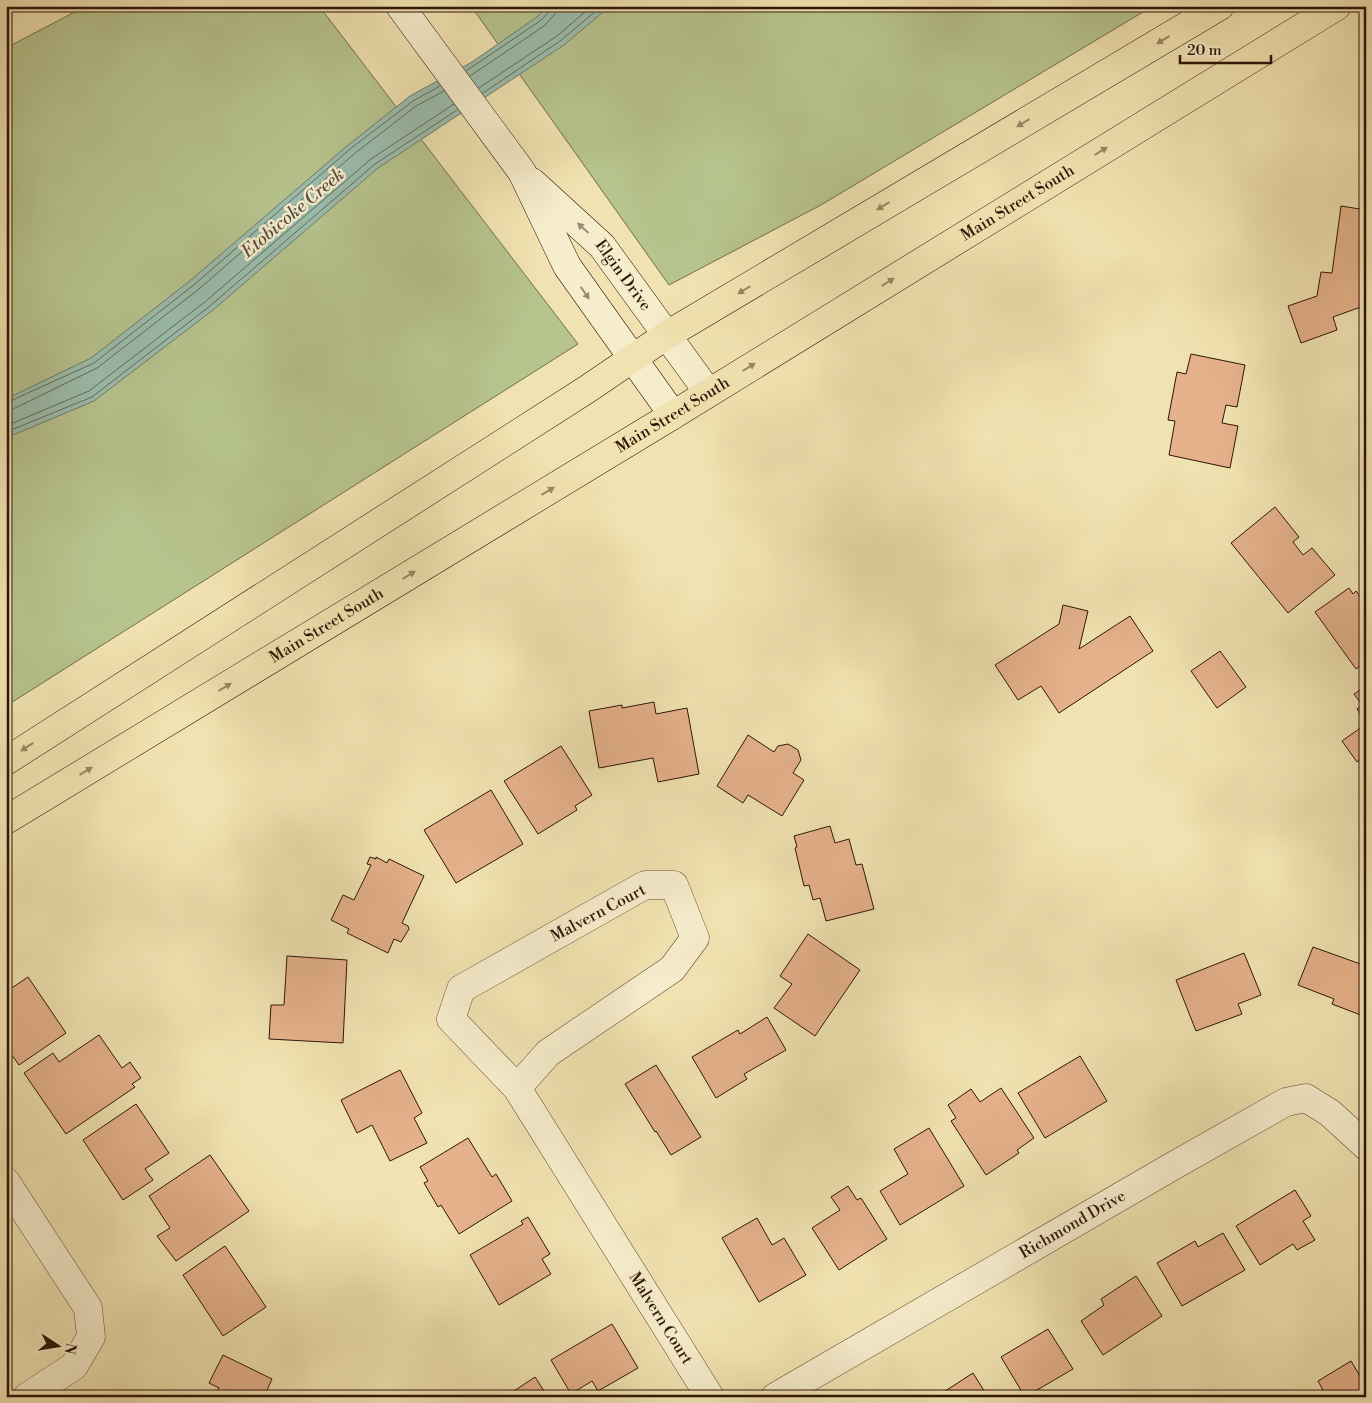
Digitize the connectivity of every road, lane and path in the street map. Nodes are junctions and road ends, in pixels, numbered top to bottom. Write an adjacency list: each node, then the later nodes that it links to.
1 (400, 6): 4 (street, Elgin Drive)
2 (1220, 6): 5 (main road, one-way to 5)
3 (1337, 6): 7 (main road, Main Street South, one-way to 3)
4 (522, 172): 5 (street, Elgin Drive, one-way to 4); 6 (street, Elgin Drive, one-way to 6)
5 (667, 335): 6 (main road); 7 (street, Elgin Drive)
6 (632, 359): 8 (street, Elgin Drive); 9 (main road, one-way to 9)
7 (708, 392): 8 (main road, Main Street South)
8 (673, 415): 10 (main road, Main Street South, one-way to 8)
9 (6, 761)
10 (6, 820)
11 (517, 1088): 11 (street, Malvern Court); 15 (street, Malvern Court)
12 (1366, 1146): 16 (street, Richmond Drive)
13 (6, 1182): 14 (street)
14 (27, 1397)
15 (710, 1397)
16 (775, 1397)

